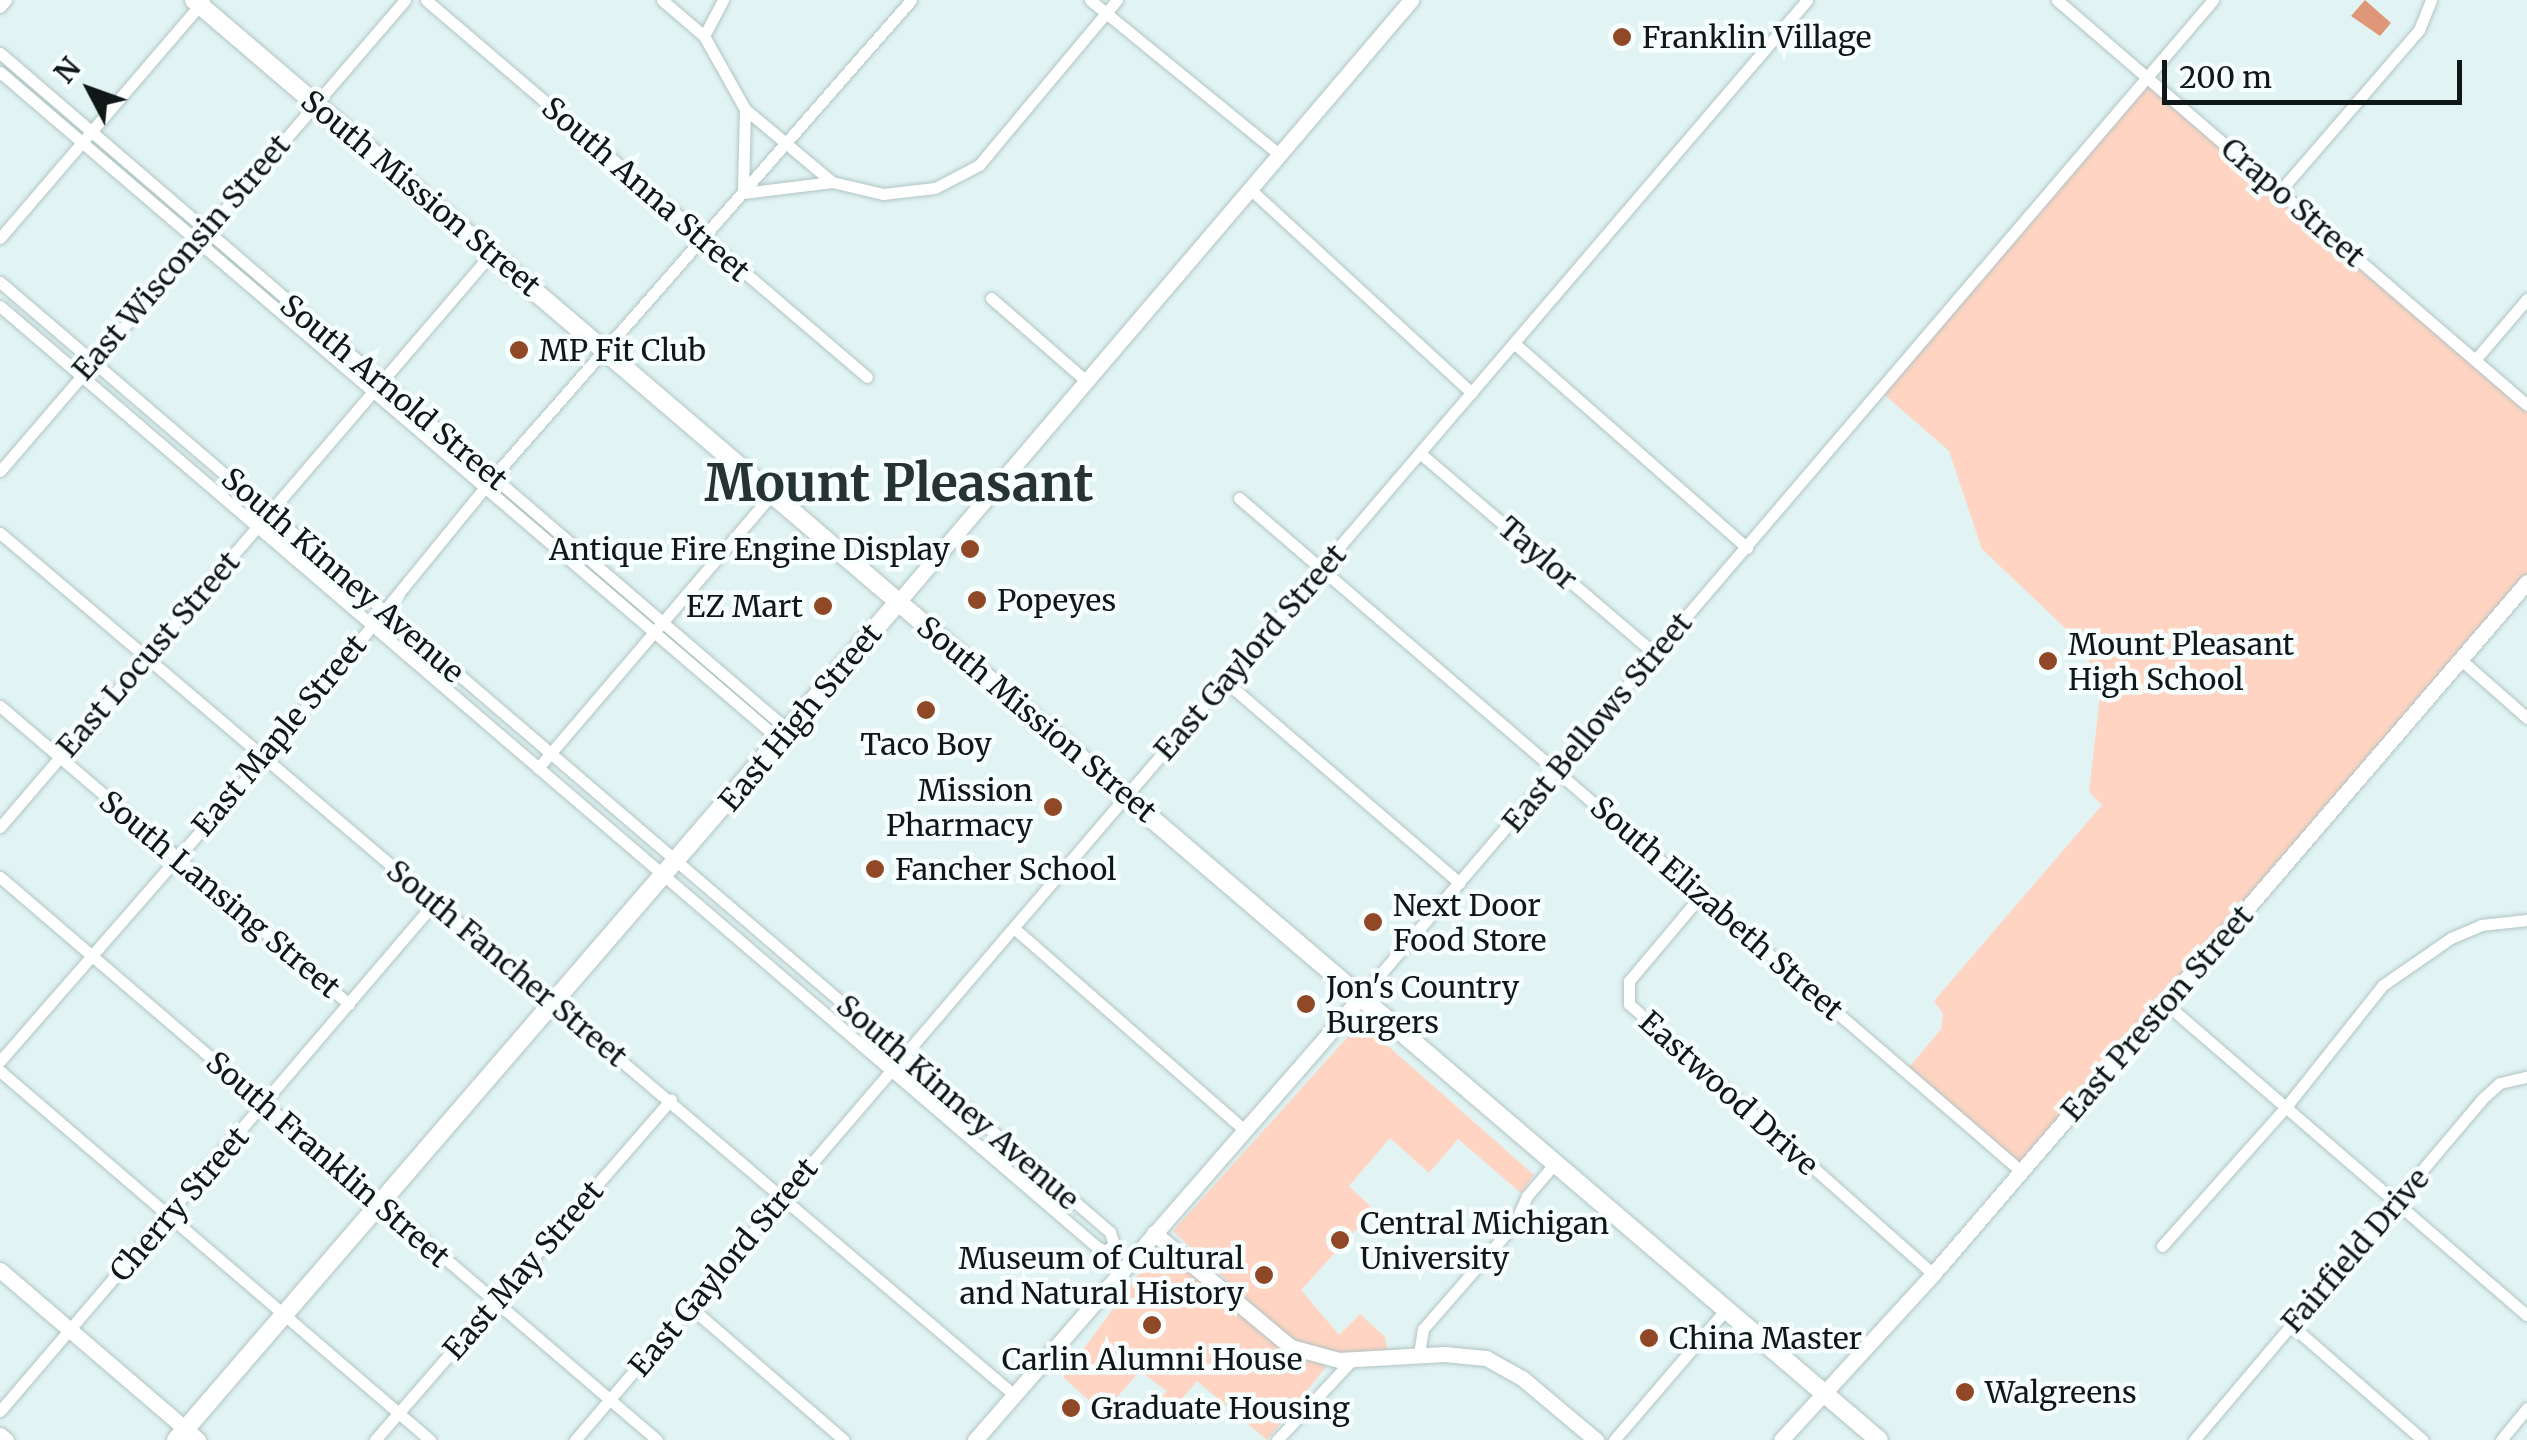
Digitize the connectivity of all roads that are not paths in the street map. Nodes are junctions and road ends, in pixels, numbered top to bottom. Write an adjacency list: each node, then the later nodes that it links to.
1 (6, 0): 15 (street)
2 (404, 0): 21 (street, East Wisconsin Street)
3 (426, 0): 32 (street, South Anna Street)
4 (662, 0): 17 (street)
5 (723, 0): 17 (street)
6 (911, 0): 24 (street, East Maple Street)
7 (1090, 0): 16 (street)
8 (1117, 0): 16 (street)
9 (1411, 0): 25 (street, East High Street)
10 (1807, 0): 38 (street, East Gaylord Street)
11 (2057, 0): 20 (street, Crapo Street)
12 (2213, 0): 20 (street, East Bellows Street)
13 (2431, 0): 28 (street)
14 (199, 2): 21 (main road, South Mission Street); 23 (street)
15 (0, 7)
16 (1106, 13): 25 (street); 26 (street)
17 (704, 36): 22 (street)
18 (0, 53): 23 (street, South Arnold Street)
19 (0, 72): 23 (street, South Arnold Street)
20 (2148, 76): 28 (street, Crapo Street); 56 (street, East Bellows Street)
21 (314, 102): 30 (street, East Wisconsin Street); 33 (main road, South Mission Street)
22 (745, 109): 24 (street); 29 (street)
23 (85, 136): 30 (street, South Arnold Street); 31 (street)
24 (784, 144): 26 (street); 29 (street, East Maple Street)
25 (1279, 154): 27 (street, East High Street)
26 (832, 182): 29 (street)
27 (1250, 189): 44 (street, East High Street); 46 (street)
28 (2280, 191): 41 (street, Crapo Street)
29 (744, 194): 32 (street, East Maple Street)
30 (199, 234): 40 (street, East Wisconsin Street); 45 (street, South Arnold Street)
31 (0, 238)
32 (703, 238): 39 (street, East Maple Street); 43 (street, South Anna Street)
33 (491, 254): 39 (main road, South Mission Street); 45 (street, East Locust Street)
34 (0, 282): 40 (street, South Kinney Avenue)
35 (990, 298): 44 (street)
36 (2527, 299): 41 (street)
37 (0, 306): 42 (street, South Kinney Avenue)
38 (1515, 344): 46 (street, East Gaylord Street); 56 (street)
39 (605, 348): 50 (street, East Maple Street); 51 (main road, South Mission Street)
40 (92, 360): 42 (street, East Wisconsin Street); 53 (street, South Kinney Avenue)
41 (2475, 360): 47 (street, Crapo Street)
42 (78, 375): 49 (street, East Wisconsin Street); 54 (street, South Kinney Avenue)
43 (867, 377)
44 (1084, 379): 59 (street, East High Street)
45 (375, 385): 50 (street, South Arnold Street); 53 (street, East Locust Street)
46 (1472, 394): 48 (street, East Gaylord Street)
47 (2527, 405)
48 (1422, 454): 57 (street, East Gaylord Street); 64 (street, Taylor)
49 (0, 472)
50 (489, 482): 60 (street, East Maple Street); 61 (street, South Arnold Street); 63 (street, South Arnold Street)
51 (774, 492): 59 (main road, South Mission Street); 61 (street)
52 (1239, 498): 57 (street, South Elizabeth Street)
53 (269, 512): 54 (street, East Locust Street); 60 (street, South Kinney Avenue)
54 (256, 528): 62 (street, South Kinney Avenue); 65 (street, East Locust Street)
55 (0, 533): 65 (street, South Fancher Street)
56 (1747, 548): 64 (street, East Bellows Street)
57 (1322, 569): 67 (street, East Gaylord Street); 75 (street, South Elizabeth Street)
58 (2527, 582): 66 (street, East Preston Street)
59 (899, 601): 70 (main road, East High Street); 76 (main road, South Mission Street)
60 (383, 610): 62 (street, East Maple Street); 71 (street, South Kinney Avenue)
61 (662, 622): 63 (street); 70 (street, South Arnold Street)
62 (371, 623): 73 (street, East Maple Street); 74 (street, South Kinney Avenue)
63 (653, 632): 70 (street, South Arnold Street); 71 (street)
64 (1654, 653): 75 (street, East Bellows Street)
65 (145, 659): 72 (street, East Locust Street); 73 (street, South Fancher Street)
66 (2460, 659): 69 (street); 89 (street, East Preston Street)
67 (1226, 682): 76 (street, East Gaylord Street); 81 (street)
68 (0, 706): 72 (street, South Lansing Street)
69 (2527, 718)
70 (785, 736): 79 (main road, East High Street)
71 (550, 754): 74 (street); 79 (street, South Kinney Avenue)
72 (59, 757): 77 (street, East Locust Street); 78 (street, South Lansing Street)
73 (264, 757): 78 (street, East Maple Street); 83 (street, South Fancher Street)
74 (538, 768): 79 (street, South Kinney Avenue)
75 (1556, 770): 81 (street, East Bellows Street); 82 (street, South Elizabeth Street)
76 (1128, 796): 85 (street, East Gaylord Street); 87 (main road, South Mission Street)
77 (0, 828)
78 (177, 857): 86 (street, East Maple Street); 90 (street, South Lansing Street)
79 (671, 869): 88 (main road, East High Street); 91 (street, South Kinney Avenue); 93 (street, South Kinney Avenue)
80 (0, 877): 86 (street, South Franklin Street)
81 (1460, 883): 87 (street, East Bellows Street)
82 (1702, 893): 101 (street, South Elizabeth Street); 109 (street, Eastwood Drive)
83 (434, 903): 88 (street, South Fancher Street); 90 (street, Cherry Street)
84 (2527, 920): 98 (street)
85 (1015, 929): 91 (street, East Gaylord Street); 99 (street)
86 (91, 956): 92 (street, East Maple Street); 97 (street, South Franklin Street)
87 (1360, 998): 99 (street, East Bellows Street); 100 (main road, South Mission Street)
88 (554, 1003): 96 (street, South Fancher Street); 104 (main road, East High Street)
89 (2165, 1003): 98 (street); 101 (street, East Preston Street)
90 (349, 1004): 97 (street, Cherry Street)
91 (905, 1056): 93 (street, East Gaylord Street); 93 (street, South Kinney Avenue)
92 (0, 1061)
93 (892, 1070): 102 (street, East Gaylord Street)
94 (0, 1071): 105 (street)
95 (2527, 1077): 103 (street, Fairfield Drive)
96 (671, 1100): 102 (street, South Fancher Street); 110 (street, East May Street)
97 (264, 1104): 104 (street, South Franklin Street); 105 (street, Cherry Street)
98 (2285, 1108): 103 (street); 107 (street)
99 (1244, 1130): 106 (street, East Bellows Street)
100 (1556, 1162): 112 (main road, South Mission Street); 117 (street)
101 (2021, 1171): 109 (street, East Preston Street)
102 (780, 1198): 111 (street, East Gaylord Street); 120 (street, South Fancher Street)
103 (2399, 1202): 114 (street); 115 (street, Fairfield Drive)
104 (380, 1203): 110 (street, South Franklin Street); 113 (main road, East High Street)
105 (168, 1216): 113 (street); 116 (street, Cherry Street)
106 (1154, 1233): 118 (street); 120 (street, East Bellows Street)
107 (2162, 1246)
108 (0, 1270): 116 (street)
109 (1932, 1274): 119 (street, East Preston Street)
110 (495, 1302): 121 (street, South Franklin Street); 124 (street, East May Street)
111 (688, 1305): 121 (street, East Gaylord Street); 132 (street)
112 (1727, 1308): 119 (main road, South Mission Street); 136 (street)
113 (282, 1314): 124 (street); 126 (main road, East High Street)
114 (2527, 1315)
115 (2291, 1325): 139 (street, Fairfield Drive); 140 (street)
116 (69, 1331): 123 (street, Cherry Street); 126 (street)
117 (1418, 1354): 118 (street); 135 (street)
118 (1352, 1360): 134 (street)
119 (1823, 1391): 137 (street, East Preston Street); 138 (main road, South Mission Street)
120 (1012, 1394): 133 (street, East Bellows Street)
121 (610, 1400): 130 (street, East Gaylord Street); 131 (street, South Franklin Street)
122 (2527, 1408): 141 (street)
123 (0, 1412)
124 (400, 1413): 128 (street, East May Street); 129 (street)
125 (0, 1434): 127 (street)
126 (186, 1436)
127 (6, 1440)
128 (376, 1440)
129 (430, 1440)
130 (575, 1440)
131 (657, 1440)
132 (844, 1440)
133 (975, 1440)
134 (1277, 1440)
135 (1596, 1440)
136 (1614, 1440)
137 (1781, 1440)
138 (1879, 1440)
139 (2194, 1440)
140 (2423, 1440)
141 (2501, 1440)

